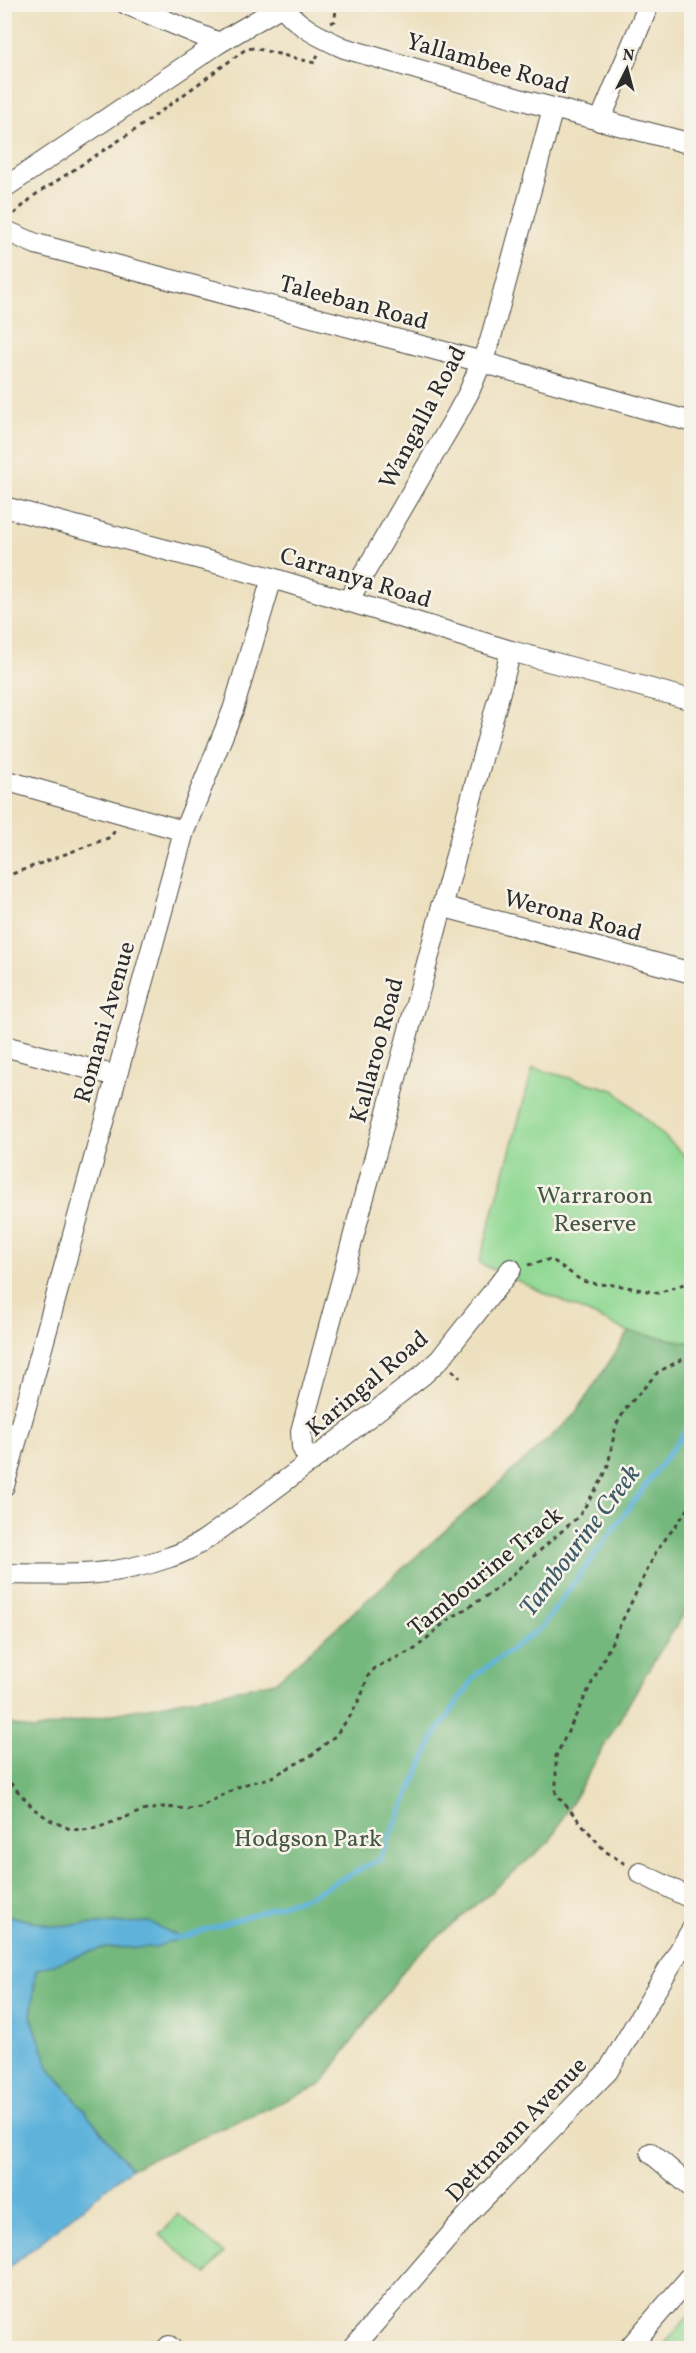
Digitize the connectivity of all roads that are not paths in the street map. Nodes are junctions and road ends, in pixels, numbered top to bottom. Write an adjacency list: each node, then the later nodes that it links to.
1 (126, 4): 4 (street)
2 (649, 4): 6 (street)
3 (284, 5): 4 (street); 5 (street, Yallambee Road)
4 (219, 43): 8 (street)
5 (554, 108): 6 (street, Yallambee Road); 10 (street, Wangalla Road)
6 (600, 121): 7 (street, Yallambee Road)
7 (692, 144)
8 (4, 188)
9 (7, 225): 10 (street, Taleeban Road)
10 (482, 362): 11 (street, Taleeban Road); 14 (street, Wangalla Road)
11 (692, 422)
12 (4, 507): 13 (street, Carranya Road)
13 (272, 579): 14 (street, Carranya Road); 18 (street, Romani Avenue)
14 (348, 601): 15 (street, Carranya Road)
15 (511, 651): 16 (street, Carranya Road); 19 (street, Kallaroo Road)
16 (692, 700)
17 (4, 780): 18 (street)
18 (184, 831): 22 (street, Romani Avenue)
19 (441, 906): 20 (street, Werona Road); 24 (street, Kallaroo Road)
20 (692, 973)
21 (4, 1046): 22 (street)
22 (116, 1076): 25 (street, Romani Avenue)
23 (511, 1269): 24 (street, Karingal Road)
24 (302, 1469): 26 (street)
25 (4, 1486)
26 (4, 1574)
27 (640, 1873): 28 (street)
28 (692, 1899)
29 (692, 1929): 33 (street, Dettmann Avenue)
30 (651, 2153): 31 (street)
31 (692, 2188)
32 (692, 2275): 34 (street)
33 (353, 2349)
34 (629, 2349)

